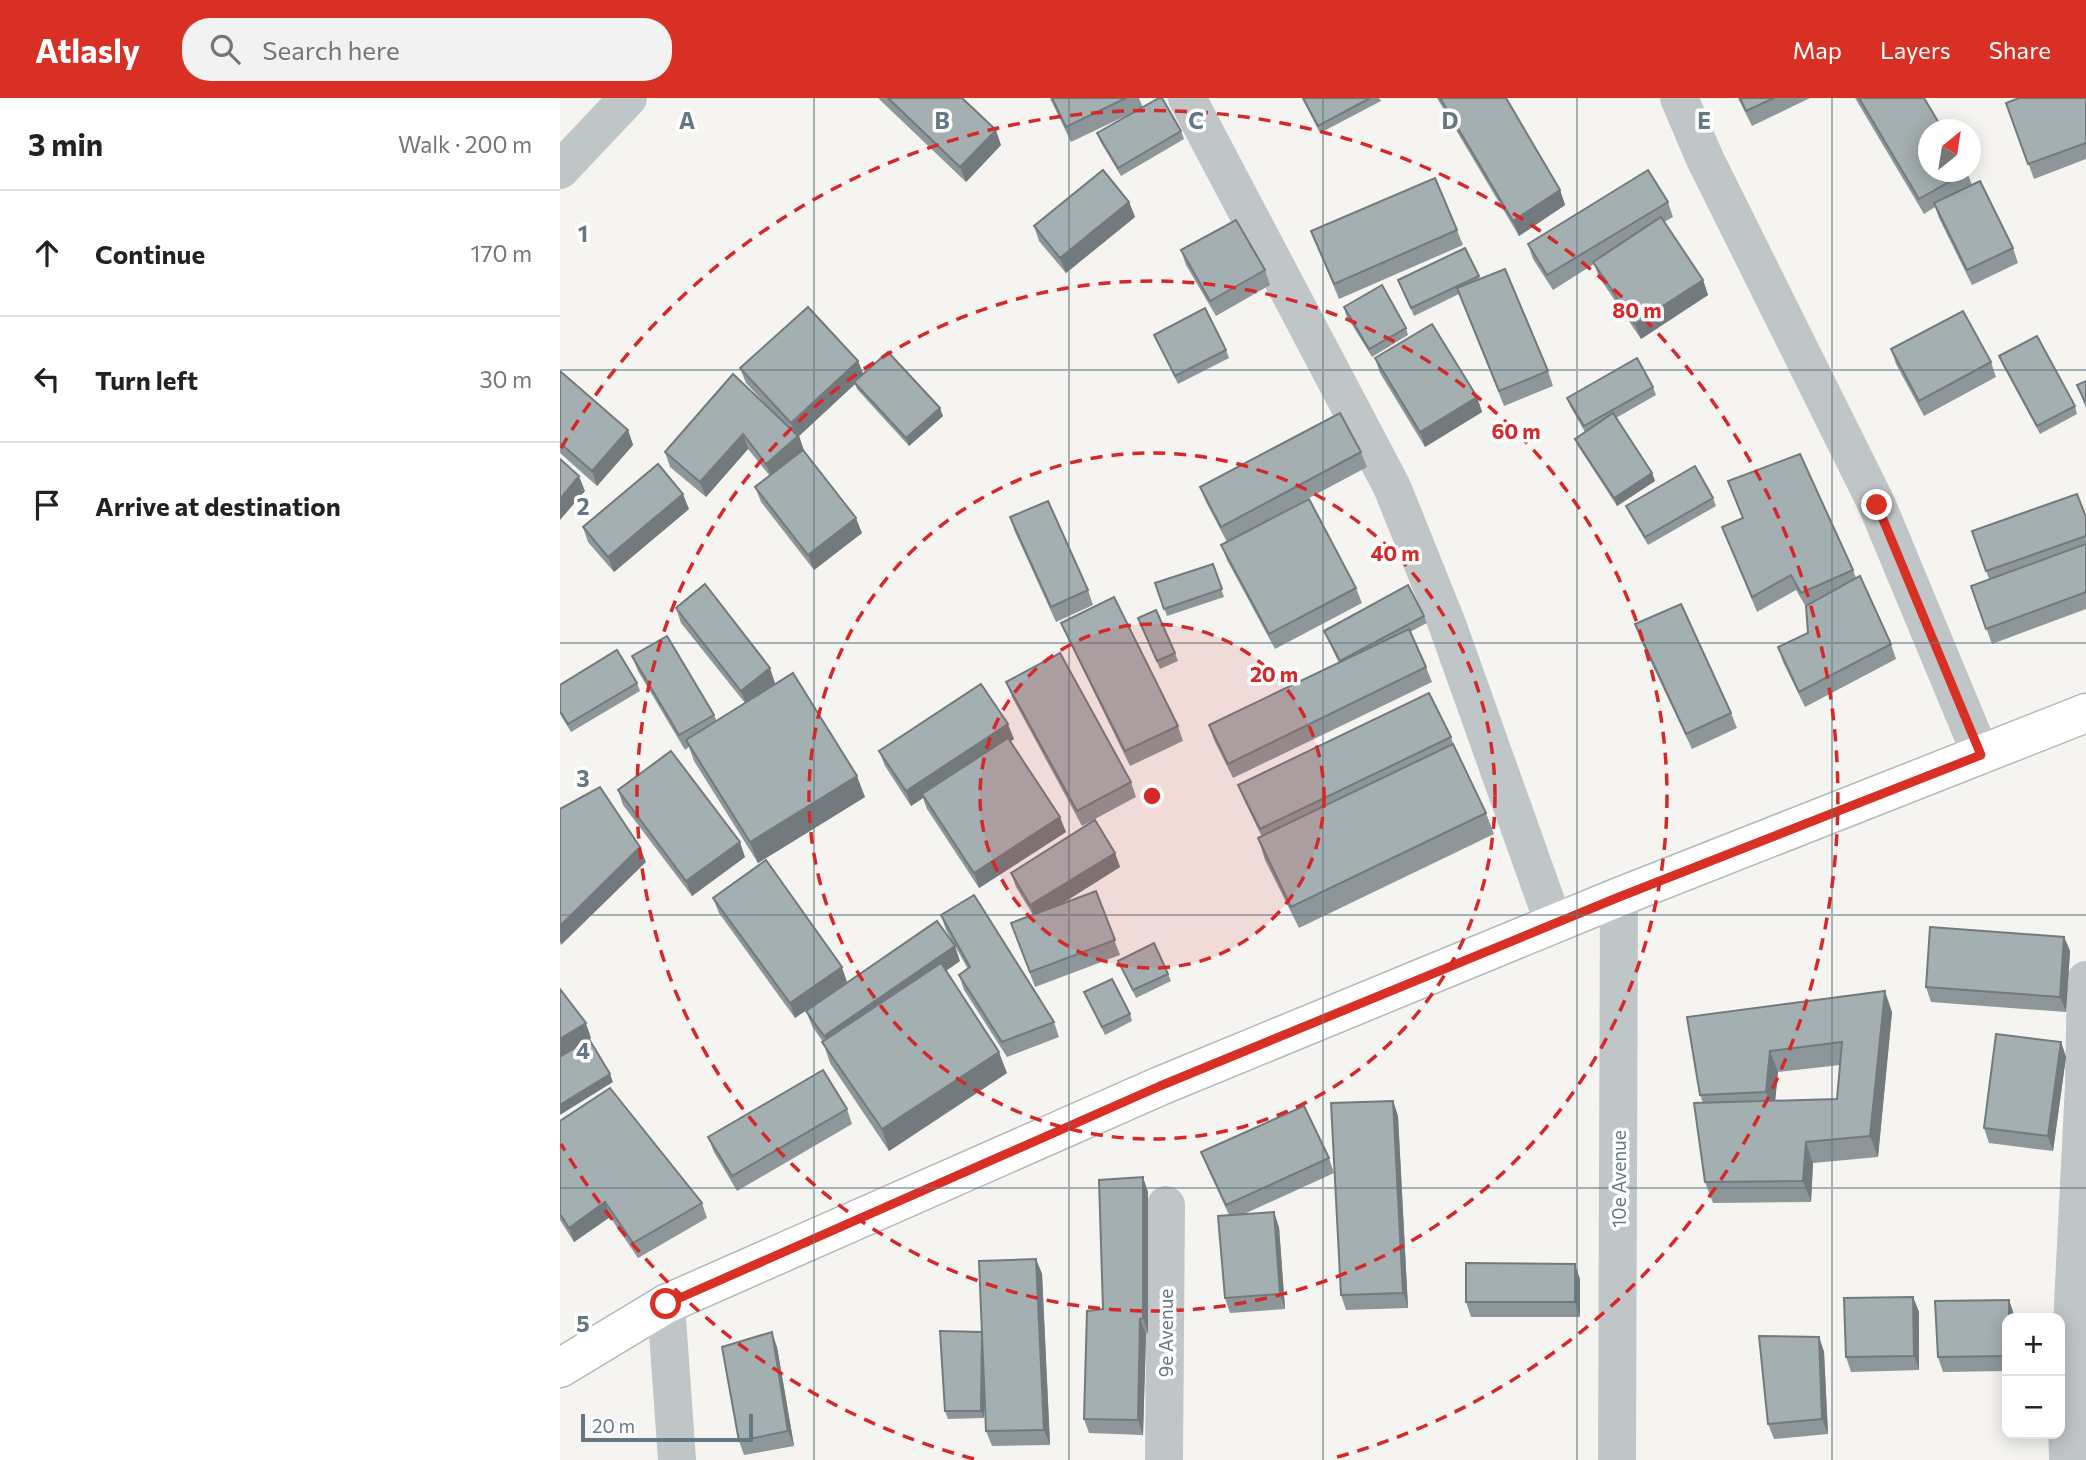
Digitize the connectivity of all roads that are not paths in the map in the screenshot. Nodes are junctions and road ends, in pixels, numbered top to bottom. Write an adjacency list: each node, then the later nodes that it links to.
1 (628, 98): 4 (street)
2 (1187, 98): 8 (street)
3 (1679, 98): 6 (street)
4 (561, 167)
5 (2086, 713): 6 (main road)
6 (1981, 755): 7 (main road)
7 (1619, 897): 8 (main road); 15 (street, 10e Avenue)
8 (1554, 924): 11 (main road)
9 (2086, 980): 16 (street)
10 (1166, 1205): 14 (street, 9e Avenue)
11 (666, 1304): 12 (main road); 13 (street)
12 (560, 1368)
13 (677, 1460)
14 (1164, 1460)
15 (1617, 1460)
16 (2068, 1460)

